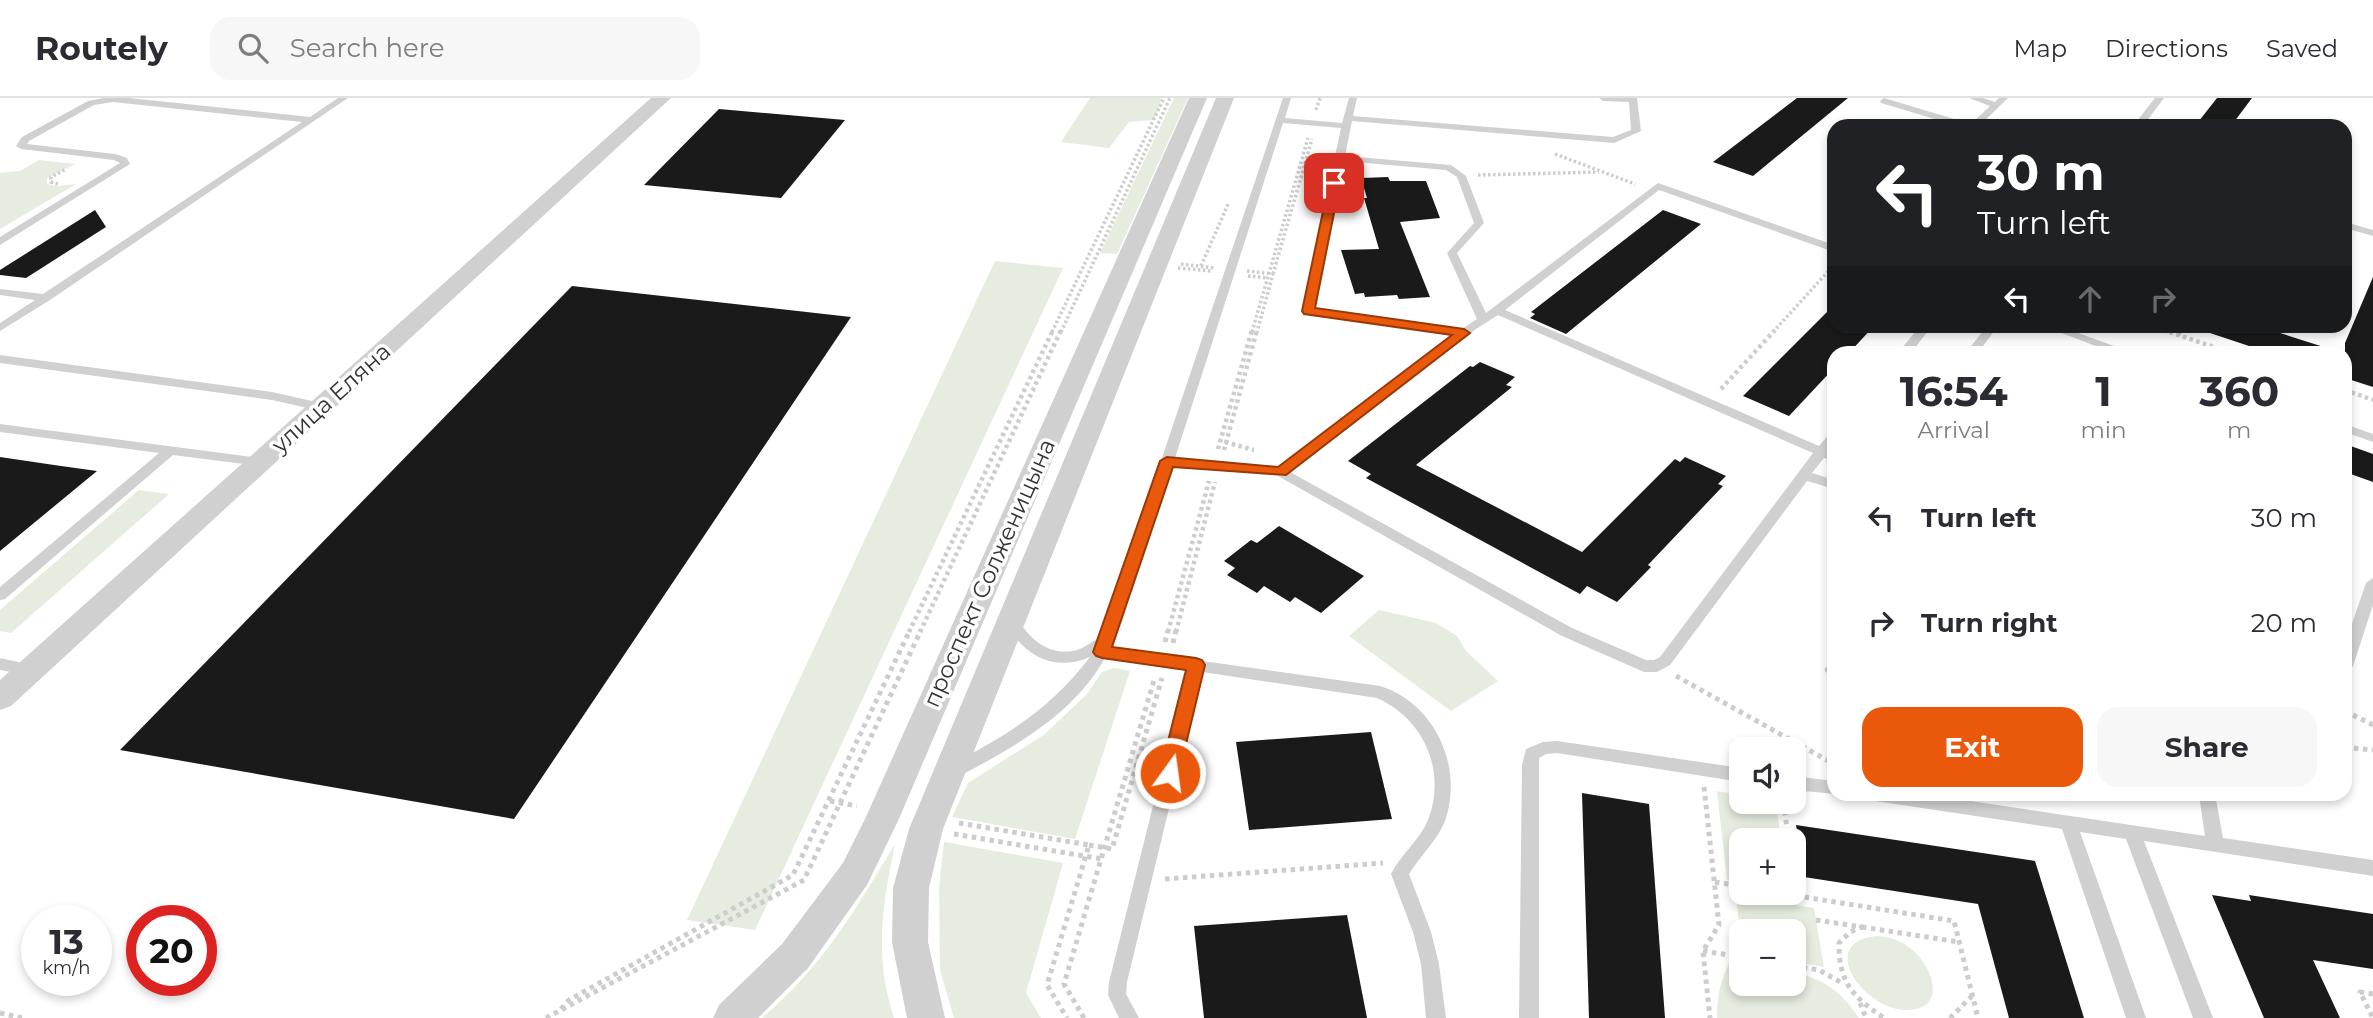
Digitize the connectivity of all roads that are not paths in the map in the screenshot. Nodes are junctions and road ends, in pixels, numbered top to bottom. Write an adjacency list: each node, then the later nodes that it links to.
1 (344, 98): 16 (lane)
2 (662, 98): 33 (street, улица Еляна)
3 (1198, 98): 64 (street, проспект Солженицына)
4 (1225, 98): 47 (street, проспект Солженицына)
5 (1287, 98): 17 (lane)
6 (1353, 98): 18 (lane)
7 (1603, 98): 10 (lane)
8 (1973, 98): 12 (lane)
9 (2160, 98): 15 (lane)
10 (1633, 99): 18 (lane)
11 (1884, 101): 13 (lane)
12 (2000, 101): 14 (lane)
13 (1944, 119)
14 (1982, 119)
15 (2144, 119)
16 (313, 120): 22 (lane); 25 (lane)
17 (1280, 120): 18 (lane); 40 (lane)
18 (1347, 122): 19 (lane)
19 (1339, 158): 27 (lane); 29 (lane)
20 (2352, 227): 21 (lane)
21 (2373, 233)
22 (0, 242)
23 (1827, 246): 26 (lane)
24 (0, 292): 25 (lane)
25 (46, 298): 28 (lane)
26 (1497, 311): 27 (lane); 38 (lane)
27 (1483, 320): 29 (lane)
28 (0, 328)
29 (1464, 333): 42 (lane)
30 (2069, 333): 31 (lane)
31 (2107, 346)
32 (0, 359): 33 (lane)
33 (321, 407): 41 (street, улица Еляна)
34 (0, 428): 37 (lane)
35 (2352, 430): 36 (lane)
36 (2373, 438)
37 (169, 450): 41 (lane); 46 (lane)
38 (1827, 454)
39 (1827, 455): 43 (lane)
40 (1167, 461): 42 (lane); 48 (lane)
41 (260, 463): 52 (street, улица Еляна)
42 (1281, 472): 43 (lane)
43 (1803, 475): 44 (lane)
44 (1827, 483)
45 (2373, 583): 49 (lane)
46 (0, 595)
47 (1012, 620): 48 (lane); 55 (street, проспект Солженицына)
48 (1105, 645): 51 (lane); 55 (lane)
49 (2352, 645)
50 (0, 664): 52 (lane)
51 (1196, 665): 66 (lane); 67 (lane)
52 (31, 670): 53 (street, улица Еляна)
53 (0, 698)
54 (1729, 773): 68 (lane)
55 (948, 774): 65 (street, проспект Солженицына)
56 (1806, 785): 57 (lane)
57 (1827, 788)
58 (1922, 801): 60 (lane)
59 (2208, 801): 62 (lane)
60 (2068, 823): 61 (lane); 69 (lane)
61 (2132, 832): 62 (lane); 70 (lane)
62 (2215, 845): 63 (lane)
63 (2373, 868)
64 (732, 1018)
65 (926, 1018)
66 (1129, 1018)
67 (1436, 1018)
68 (1529, 1018)
69 (2136, 1018)
70 (2203, 1018)

